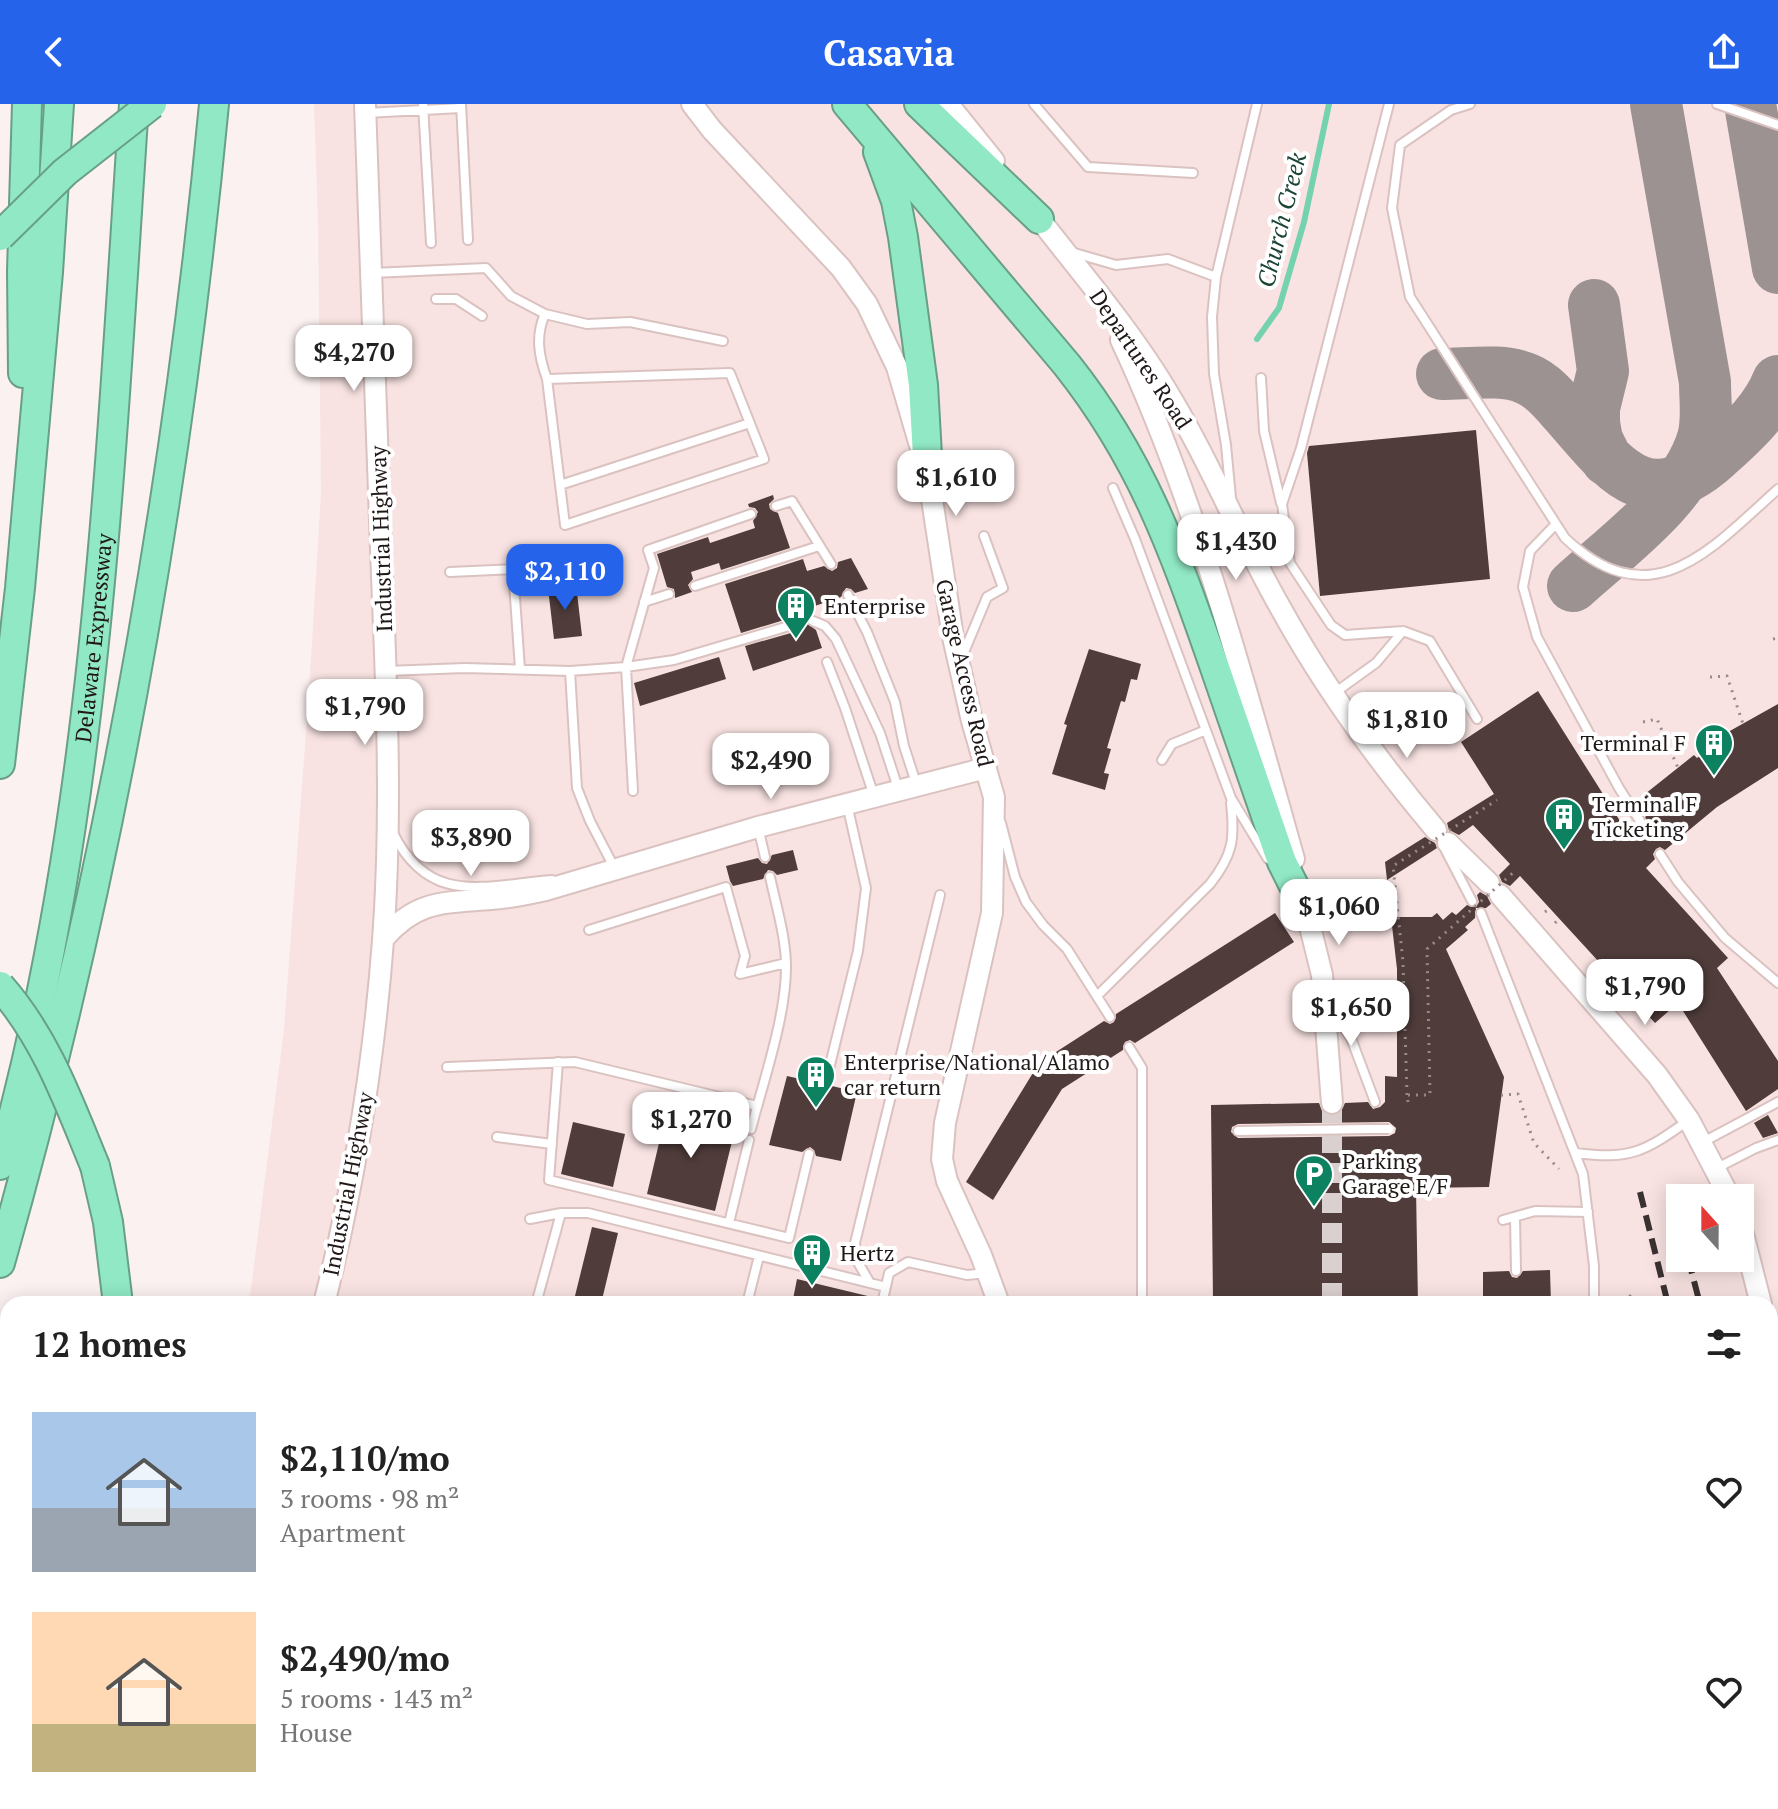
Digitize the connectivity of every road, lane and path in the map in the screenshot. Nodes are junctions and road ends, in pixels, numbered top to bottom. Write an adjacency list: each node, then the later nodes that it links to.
1 (27, 104): 44 (highway)
2 (59, 104): 44 (highway)
3 (134, 104): 128 (highway, Delaware Expressway)
4 (152, 104): 21 (highway, bridge)
5 (214, 104): 140 (highway)
6 (692, 104): 35 (street, Garage Access Road)
7 (919, 104): 20 (highway)
8 (948, 104): 20 (street, Departures Road)
9 (1034, 104): 19 (lane)
10 (1257, 104): 26 (lane)
11 (1389, 104): 39 (lane)
12 (1470, 104): 43 (lane)
13 (1717, 104): 18 (lane)
14 (461, 106): 15 (lane); 22 (lane)
15 (423, 107): 16 (lane); 23 (lane)
16 (365, 108): 25 (street, Industrial Highway)
17 (856, 114): 35 (highway); 91 (highway)
18 (1778, 125)
19 (1193, 173)
20 (1039, 219): 24 (street, Departures Road)
21 (0, 236)
22 (468, 240)
23 (431, 243)
24 (1063, 250): 26 (lane); 27 (street, Departures Road)
25 (372, 273): 29 (lane); 60 (street, Industrial Highway)
26 (1216, 277): 42 (lane)
27 (1091, 284): 42 (street, Departures Road); 91 (street)
28 (436, 299): 30 (lane)
29 (545, 314): 31 (lane); 33 (lane)
30 (482, 316)
31 (723, 341)
32 (1261, 378): 39 (lane)
33 (547, 379): 34 (lane); 36 (lane)
34 (750, 423): 36 (lane); 36 (lane)
35 (928, 473): 57 (street, Garage Access Road)
36 (560, 485)
37 (1113, 488): 67 (lane)
38 (1778, 489): 43 (lane)
39 (1282, 504): 55 (lane)
40 (776, 506): 46 (lane)
41 (751, 514): 52 (lane)
42 (1233, 519): 63 (street, Departures Road)
43 (1556, 524): 79 (lane)
44 (25, 533): 69 (highway)
45 (984, 536): 57 (lane)
46 (819, 546): 47 (lane); 49 (lane)
47 (831, 564)
48 (450, 572): 59 (lane)
49 (695, 586)
50 (669, 594): 52 (lane)
51 (848, 595): 72 (lane)
52 (644, 602): 58 (lane)
53 (813, 621): 72 (lane)
54 (796, 624): 58 (lane)
55 (1403, 631): 63 (lane); 64 (lane)
56 (827, 662): 74 (lane)
57 (959, 665): 70 (street, Garage Access Road)
58 (626, 667): 61 (lane); 73 (lane)
59 (520, 669): 60 (lane); 61 (lane)
60 (386, 671): 80 (street, Industrial Highway)
61 (570, 671): 85 (lane)
62 (1710, 677): 66 (path)
63 (1332, 694): 82 (street, Departures Road)
64 (1477, 719)
65 (1643, 722): 71 (path)
66 (1743, 724)
67 (1206, 730): 68 (lane); 76 (lane)
68 (1162, 760)
69 (0, 764)
70 (986, 768): 72 (street); 75 (street, Garage Access Road)
71 (1678, 768)
72 (908, 789): 74 (street)
73 (633, 791)
74 (874, 797): 78 (street)
75 (994, 797): 102 (lane); 143 (street, Garage Access Road)
76 (1231, 798): 91 (lane); 102 (lane)
77 (1497, 800): 110 (path, bridge)
78 (847, 803): 81 (street); 109 (lane)
79 (1640, 821)
80 (388, 822): 87 (lane); 98 (street, Industrial Highway)
81 (758, 827): 84 (lane); 85 (street)
82 (1442, 839): 90 (lane); 117 (street, Departures Road)
83 (1660, 854): 100 (lane)
84 (765, 857)
85 (616, 870): 87 (street)
86 (1515, 871): 110 (path, bridge)
87 (593, 877): 98 (street)
88 (770, 877): 99 (lane)
89 (940, 895): 144 (lane)
90 (1472, 901)
91 (1305, 908): 103 (street)
92 (1550, 908): 93 (path)
93 (1545, 912)
94 (1481, 913): 126 (lane)
95 (1559, 919): 96 (path)
96 (1555, 923)
97 (589, 930): 99 (lane)
98 (384, 938): 147 (street, Industrial Highway)
99 (786, 963): 116 (lane)
100 (1778, 983)
101 (0, 986): 129 (highway, bridge)
102 (1097, 996): 105 (lane)
103 (1325, 996): 112 (lane); 115 (street)
104 (0, 1004): 129 (highway, bridge)
105 (1110, 1017)
106 (1129, 1047): 152 (lane)
107 (558, 1062): 108 (lane); 116 (lane); 125 (lane)
108 (447, 1067)
109 (825, 1085)
110 (1407, 1095): 113 (path, bridge)
111 (1501, 1095): 131 (path)
112 (1375, 1102)
113 (1408, 1102)
114 (1778, 1102): 124 (lane)
115 (1332, 1103)
116 (757, 1106): 118 (lane)
117 (1689, 1120): 124 (street, Departures Road); 126 (lane)
118 (751, 1129)
119 (1389, 1129): 120 (lane, bridge)
120 (1238, 1131)
121 (497, 1137): 125 (lane)
122 (749, 1140): 138 (lane)
123 (1778, 1140): 130 (lane)
124 (1703, 1142): 130 (street, Departures Road)
125 (552, 1144): 138 (lane)
126 (1576, 1153): 133 (lane)
127 (809, 1154): 138 (lane)
128 (0, 1165)
129 (95, 1166): 146 (highway)
130 (1717, 1168): 132 (street, Departures Road)
131 (1559, 1169)
132 (1724, 1184)
133 (1588, 1212): 135 (lane); 153 (lane)
134 (561, 1213): 136 (lane); 139 (lane); 148 (lane)
135 (1515, 1217): 137 (lane); 141 (lane)
136 (530, 1219)
137 (1503, 1220)
138 (729, 1223)
139 (759, 1256): 144 (lane); 149 (lane)
140 (0, 1263)
141 (1516, 1271)
142 (1753, 1272): 154 (street)
143 (988, 1273): 145 (lane); 151 (street, Garage Access Road)
144 (870, 1283): 145 (lane)
145 (886, 1287): 150 (lane)
146 (117, 1296)
147 (330, 1296)
148 (538, 1296)
149 (749, 1296)
150 (884, 1296)
151 (999, 1296)
152 (1142, 1296)
153 (1596, 1296)
154 (1759, 1296)

